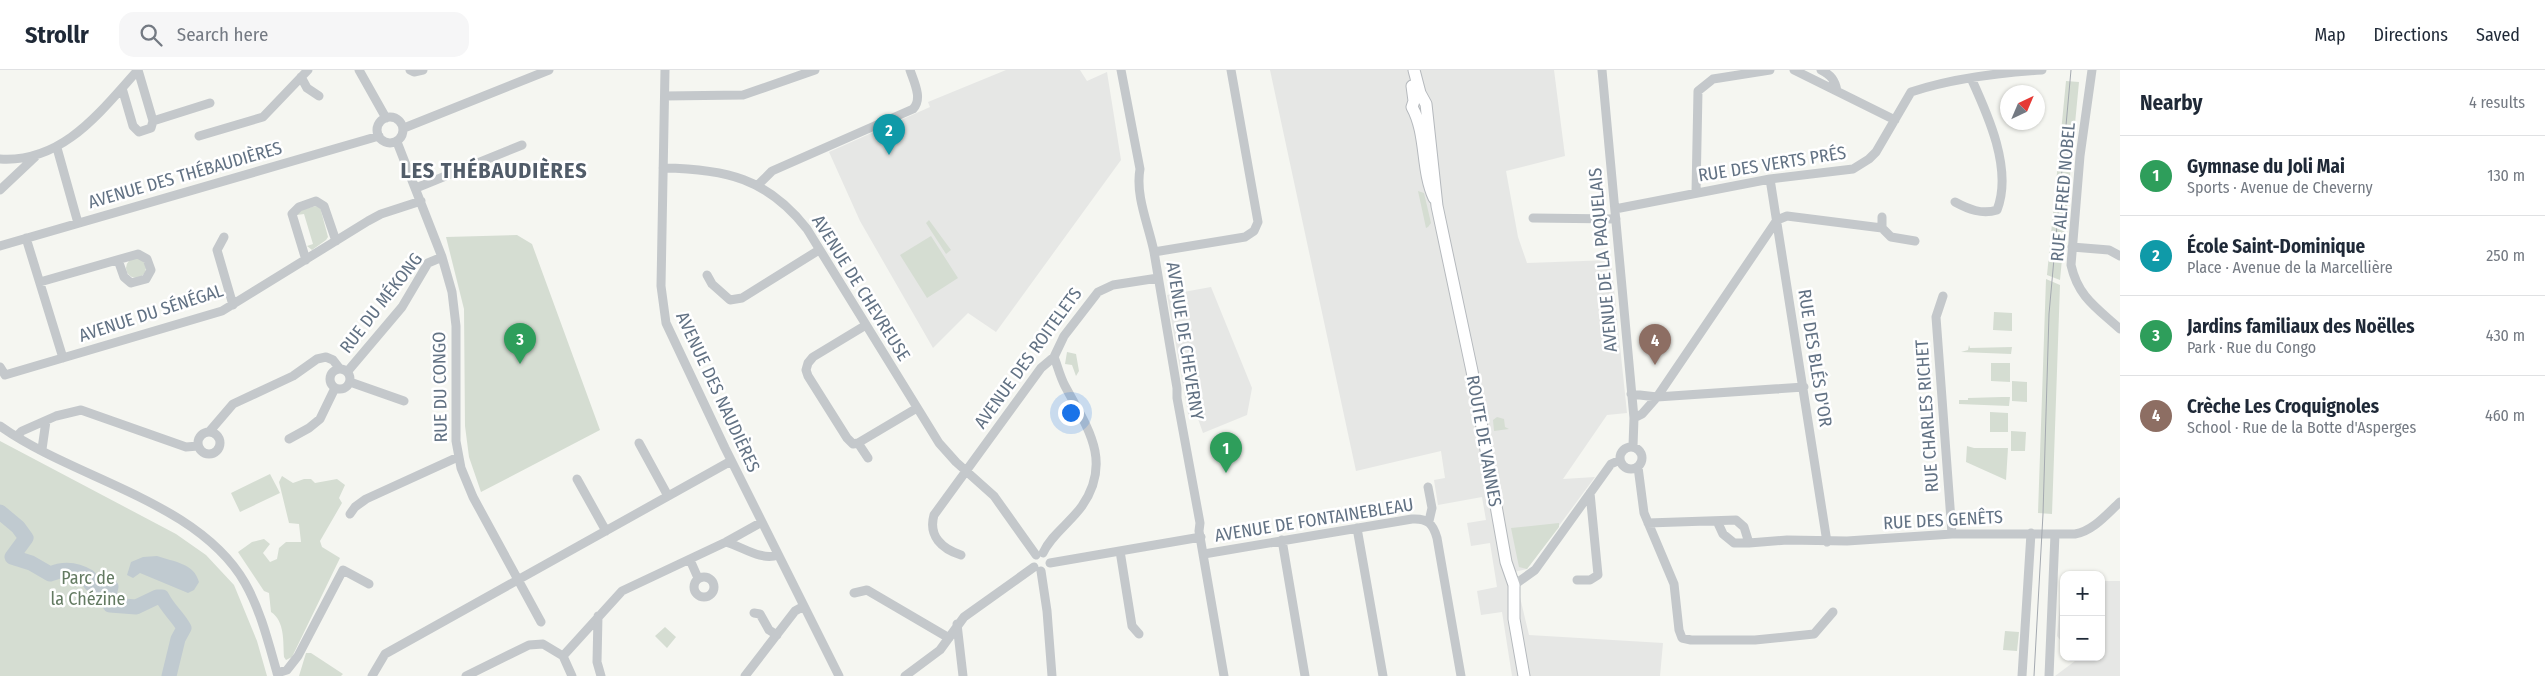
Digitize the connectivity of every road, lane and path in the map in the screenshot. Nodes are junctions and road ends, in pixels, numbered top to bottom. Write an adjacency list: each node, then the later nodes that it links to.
1 (138, 70): 22 (street); 30 (street)
2 (308, 70): 20 (street)
3 (359, 70): 28 (street)
4 (410, 70): 5 (street)
5 (423, 70)
6 (549, 70): 31 (street)
7 (665, 70): 25 (street, AVENUE DES NAUDIÈRES)
8 (815, 70): 25 (street)
9 (910, 70): 41 (street)
10 (1121, 70): 61 (street, AVENUE DE CHEVERNY)
11 (1231, 70): 61 (street)
12 (1408, 70): 27 (main road, ROUTE DE VANNES)
13 (1414, 70): 27 (main road, ROUTE DE VANNES)
14 (1602, 70): 47 (street, AVENUE DE LA PAQUELAIS)
15 (1770, 70): 44 (street)
16 (1794, 70): 23 (street)
17 (2042, 70): 21 (street, RUE DES VERTS PRÉS)
18 (2092, 70): 59 (street, RUE ALFRED NOBEL)
19 (1827, 71): 23 (street)
20 (301, 77): 24 (street); 32 (street)
21 (1971, 78): 29 (street, RUE DES VERTS PRÉS); 46 (street)
22 (122, 88): 30 (street); 36 (street)
23 (1837, 91): 29 (street)
24 (319, 96)
25 (665, 96): 39 (street, AVENUE DES NAUDIÈRES)
26 (210, 104): 30 (street)
27 (1419, 105): 135 (main road, ROUTE DE VANNES)
28 (386, 118): 31 (street); 33 (street)
29 (1895, 120): 40 (street, RUE DES VERTS PRÉS)
30 (153, 121)
31 (404, 128): 34 (street)
32 (199, 136)
33 (379, 136): 34 (street); 52 (street, AVENUE DES THÉBAUDIÈRES)
34 (397, 142): 42 (street, RUE DU CONGO)
35 (522, 145): 42 (street)
36 (57, 148): 37 (street); 52 (street)
37 (35, 157): 38 (street); 43 (street)
38 (0, 159)
39 (663, 168): 41 (street, AVENUE DE CHEVREUSE); 97 (street, AVENUE DES NAUDIÈRES)
40 (1770, 179): 44 (street, RUE DES VERTS PRÉS); 51 (street, RUE DES BLÉS D'OR)
41 (758, 185): 60 (street, AVENUE DE CHEVREUSE)
42 (416, 188): 45 (street, RUE DU CONGO)
43 (0, 190)
44 (1696, 192): 47 (street, RUE DES VERTS PRÉS)
45 (421, 202): 56 (street, AVENUE DU SÉNÉGAL); 63 (street, RUE DU CONGO)
46 (1955, 202)
47 (1615, 209): 50 (street, AVENUE DE LA PAQUELAIS)
48 (1882, 217): 53 (street)
49 (1533, 218): 50 (street)
50 (1616, 219): 80 (street, AVENUE DE LA PAQUELAIS)
51 (1777, 220): 53 (street); 78 (street, RUE DES BLÉS D'OR); 81 (street)
52 (78, 223): 55 (street, AVENUE DES THÉBAUDIÈRES)
53 (1882, 228): 57 (street)
54 (224, 237): 70 (street)
55 (26, 238): 58 (street, AVENUE DES THÉBAUDIÈRES); 68 (street)
56 (336, 241): 65 (street, AVENUE DU SÉNÉGAL); 65 (street)
57 (1915, 242)
58 (0, 246)
59 (2072, 247): 62 (street); 72 (street, RUE ALFRED NOBEL)
60 (819, 250): 66 (street); 71 (street, AVENUE DE CHEVREUSE)
61 (1154, 252): 67 (street, AVENUE DE CHEVERNY)
62 (2120, 256)
63 (442, 257): 76 (street, RUE DU MÉKONG); 95 (street, RUE DU CONGO)
64 (118, 260): 68 (street)
65 (306, 260): 70 (street, AVENUE DU SÉNÉGAL)
66 (707, 275)
67 (1158, 278): 73 (street, AVENUE DES ROITELETS); 117 (street, AVENUE DE CHEVERNY)
68 (40, 282): 74 (street)
69 (1943, 296): 115 (street, RUE CHARLES RICHET)
70 (233, 305): 74 (street, AVENUE DU SÉNÉGAL)
71 (866, 325): 83 (street, AVENUE DE CHEVREUSE); 91 (street)
72 (2120, 329)
73 (1054, 357): 100 (street, AVENUE DES ROITELETS); 125 (street)
74 (63, 358): 75 (street, AVENUE DU SÉNÉGAL)
75 (0, 367)
76 (343, 371): 77 (street); 79 (street); 87 (street, RUE DU MÉKONG)
77 (350, 382): 79 (street); 82 (street, RUE DU MÉKONG)
78 (1804, 387): 81 (street); 120 (street, RUE DES BLÉS D'OR)
79 (335, 388): 89 (street)
80 (1631, 394): 81 (street); 84 (street, AVENUE DE LA PAQUELAIS)
81 (1656, 397): 84 (street)
82 (404, 401)
83 (917, 408): 91 (street); 100 (street, AVENUE DE CHEVREUSE)
84 (1634, 418): 93 (street, AVENUE DE LA PAQUELAIS)
85 (46, 421): 88 (street); 92 (street); 94 (street)
86 (0, 426): 88 (street)
87 (210, 432): 92 (street); 92 (street)
88 (17, 436): 94 (street)
89 (289, 439)
90 (639, 443): 104 (street)
91 (858, 443): 96 (street)
92 (198, 446)
93 (1633, 446): 98 (street); 99 (street)
94 (42, 449): 148 (street)
95 (458, 457): 106 (street); 133 (street, RUE DU CONGO)
96 (868, 458)
97 (731, 460): 104 (street); 109 (street, AVENUE DES NAUDIÈRES)
98 (1620, 460): 99 (street); 103 (street)
99 (1638, 466): 110 (street)
100 (966, 470): 124 (street, AVENUE DES ROITELETS); 125 (street, AVENUE DE CHEVREUSE)
101 (577, 479): 112 (street)
102 (1428, 487): 108 (street, AVENUE DE FONTAINEBLEAU)
103 (1590, 493): 132 (street); 135 (street)
104 (668, 496): 112 (street)
105 (2120, 502): 116 (street)
106 (350, 514)
107 (1717, 520): 110 (street); 121 (street, RUE DES GENÊTS); 121 (street)
108 (1429, 521): 111 (street, AVENUE DE FONTAINEBLEAU); 161 (street, AVENUE DE FONTAINEBLEAU)
109 (762, 522): 113 (street); 127 (street, AVENUE DES NAUDIÈRES)
110 (1648, 523): 138 (street)
111 (1357, 528): 118 (street, AVENUE DE FONTAINEBLEAU); 160 (street)
112 (606, 531): 133 (street)
113 (744, 532): 119 (street); 122 (street)
114 (2031, 533): 115 (street, RUE DES GENÊTS); 116 (street, RUE DES GENÊTS); 163 (street)
115 (1952, 534): 120 (street, RUE DES GENÊTS)
116 (2058, 534): 164 (street)
117 (1201, 537): 123 (street); 126 (street, AVENUE DE CHEVERNY)
118 (1282, 540): 126 (street, AVENUE DE FONTAINEBLEAU); 159 (street)
119 (726, 542): 122 (street); 128 (street)
120 (1827, 542): 121 (street, RUE DES GENÊTS)
121 (1750, 543)
122 (739, 546): 127 (street)
123 (1120, 551): 129 (street); 144 (street)
124 (961, 554)
125 (1039, 554): 129 (street); 130 (street)
126 (1204, 554): 158 (street, AVENUE DE CHEVERNY)
127 (778, 555): 137 (street, AVENUE DES NAUDIÈRES)
128 (690, 560): 131 (street); 140 (street)
129 (1050, 563): 130 (street)
130 (1038, 569): 142 (street); 157 (street)
131 (698, 578)
132 (1577, 580)
133 (518, 581): 141 (street, RUE DU CONGO); 149 (street)
134 (369, 584): 148 (street)
135 (1514, 585): 162 (main road, ROUTE DE VANNES)
136 (854, 593): 145 (street)
137 (804, 606): 143 (street); 154 (street, AVENUE DES NAUDIÈRES)
138 (1834, 612)
139 (754, 613): 143 (street)
140 (598, 616): 147 (street); 152 (street)
141 (541, 622)
142 (957, 624): 145 (street); 146 (street)
143 (777, 634): 153 (street)
144 (1139, 634)
145 (946, 642): 146 (street); 155 (street)
146 (960, 650): 156 (street)
147 (563, 656): 150 (street); 151 (street)
148 (277, 675)
149 (372, 676)
150 (466, 676)
151 (572, 676)
152 (600, 676)
153 (745, 676)
154 (840, 676)
155 (905, 676)
156 (963, 676)
157 (1052, 676)
158 (1224, 676)
159 (1306, 676)
160 (1383, 676)
161 (1461, 676)
162 (1524, 676)
163 (2022, 676)
164 (2049, 676)

